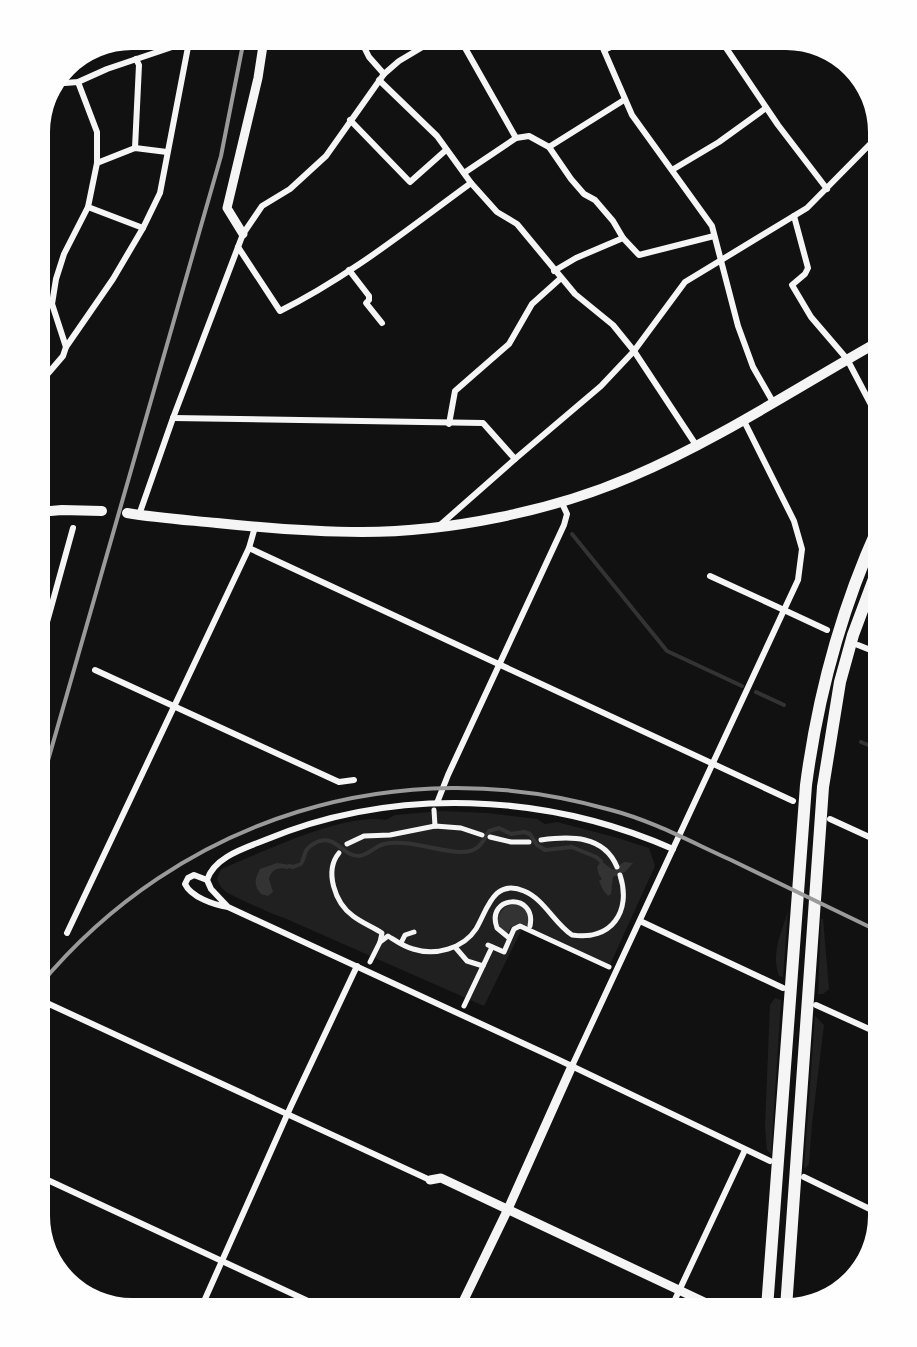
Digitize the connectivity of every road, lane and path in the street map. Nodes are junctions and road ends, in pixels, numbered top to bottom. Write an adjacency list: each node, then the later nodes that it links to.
1 (166, 49): 9 (street)
2 (188, 49): 22 (street)
3 (262, 49): 31 (street)
4 (365, 49): 10 (street)
5 (418, 49): 10 (street)
6 (466, 50): 17 (street)
7 (604, 50): 14 (street)
8 (727, 50): 15 (street)
9 (136, 59): 12 (street); 20 (street)
10 (384, 74): 11 (street)
11 (379, 80): 16 (street); 21 (street)
12 (78, 82): 13 (street); 23 (street)
13 (65, 83)
14 (624, 100): 19 (street); 24 (street)
15 (766, 108): 24 (street); 27 (street)
16 (350, 120): 21 (street); 31 (street)
17 (516, 138): 19 (street); 25 (street)
18 (868, 146): 27 (street)
19 (549, 147): 33 (street)
20 (135, 148): 22 (street); 23 (street)
21 (446, 150): 25 (street)
22 (167, 152): 30 (street)
23 (97, 164): 28 (street)
24 (672, 170): 32 (street)
25 (464, 173): 26 (street)
26 (471, 183): 36 (street); 37 (street)
27 (827, 189): 29 (street)
28 (88, 207): 30 (street); 40 (street)
29 (794, 216): 35 (street); 43 (street)
30 (142, 228): 40 (street)
31 (243, 234): 34 (street)
32 (714, 236): 33 (street); 35 (street)
33 (623, 238): 37 (street)
34 (238, 247): 36 (street); 47 (street)
35 (720, 261): 42 (street); 46 (street)
36 (350, 270): 39 (street)
37 (554, 271): 38 (street)
38 (561, 278): 42 (street); 49 (street)
39 (382, 323)
40 (66, 347): 44 (street)
41 (868, 347): 43 (main road)
42 (634, 351): 50 (street); 51 (street)
43 (847, 359): 45 (street); 46 (main road)
44 (50, 371)
45 (868, 399)
46 (773, 402): 48 (main road)
47 (172, 418): 49 (street); 56 (street)
48 (743, 419): 50 (main road); 64 (street)
49 (449, 424): 51 (street)
50 (696, 445): 52 (main road)
51 (515, 459): 57 (street)
52 (561, 501): 57 (main road); 69 (street)
53 (50, 511): 54 (main road)
54 (102, 511)
55 (127, 513): 56 (main road)
56 (139, 515): 58 (main road)
57 (439, 526): 58 (main road)
58 (255, 527): 60 (street)
59 (73, 528): 65 (street)
60 (249, 548): 69 (street); 71 (street)
61 (868, 552): 127 (highway)
62 (710, 576): 64 (street)
63 (868, 595): 128 (highway)
64 (784, 610): 66 (street); 72 (street)
65 (50, 613)
66 (827, 630)
67 (858, 645): 68 (street)
68 (868, 649)
69 (500, 664): 72 (street); 75 (street)
70 (95, 670): 71 (street)
71 (174, 706): 73 (street); 95 (street)
72 (714, 764): 74 (street); 84 (street)
73 (354, 780)
74 (793, 801)
75 (435, 806): 77 (street); 84 (street); 86 (street)
76 (830, 819): 79 (street)
77 (435, 826): 78 (street); 83 (street)
78 (482, 835)
79 (868, 836)
80 (490, 837): 82 (street)
81 (541, 840): 87 (street)
82 (529, 842)
83 (347, 844)
84 (673, 849): 92 (street)
85 (339, 853): 98 (street)
86 (218, 862): 88 (street); 90 (street)
87 (617, 867)
88 (195, 875): 90 (street); 91 (street)
89 (620, 875): 96 (street)
90 (207, 880): 91 (street)
91 (228, 907): 103 (street)
92 (640, 921): 106 (street); 111 (street)
93 (530, 926): 97 (street)
94 (414, 932): 99 (street)
95 (67, 933)
96 (572, 935): 100 (street); 101 (street)
97 (508, 937)
98 (380, 942): 99 (street); 102 (street)
99 (400, 943): 100 (street)
100 (455, 947): 104 (street)
101 (566, 947): 104 (street); 105 (street)
102 (370, 962)
103 (357, 966): 111 (street); 112 (street)
104 (483, 966): 109 (street)
105 (609, 967)
106 (783, 988)
107 (49, 1004): 112 (street)
108 (816, 1005): 110 (street)
109 (464, 1006)
110 (868, 1028)
111 (572, 1066): 113 (street); 119 (street)
112 (289, 1114): 116 (street); 120 (street)
113 (745, 1150): 114 (street); 121 (street)
114 (770, 1161)
115 (804, 1177): 118 (street)
116 (430, 1180): 119 (street)
117 (49, 1181): 120 (street)
118 (868, 1208)
119 (508, 1209): 121 (street); 124 (street)
120 (223, 1260): 122 (street); 123 (street)
121 (680, 1291): 125 (street); 126 (street)
122 (206, 1297)
123 (301, 1297)
124 (465, 1298)
125 (676, 1298)
126 (695, 1298)
127 (768, 1298)
128 (787, 1298)

